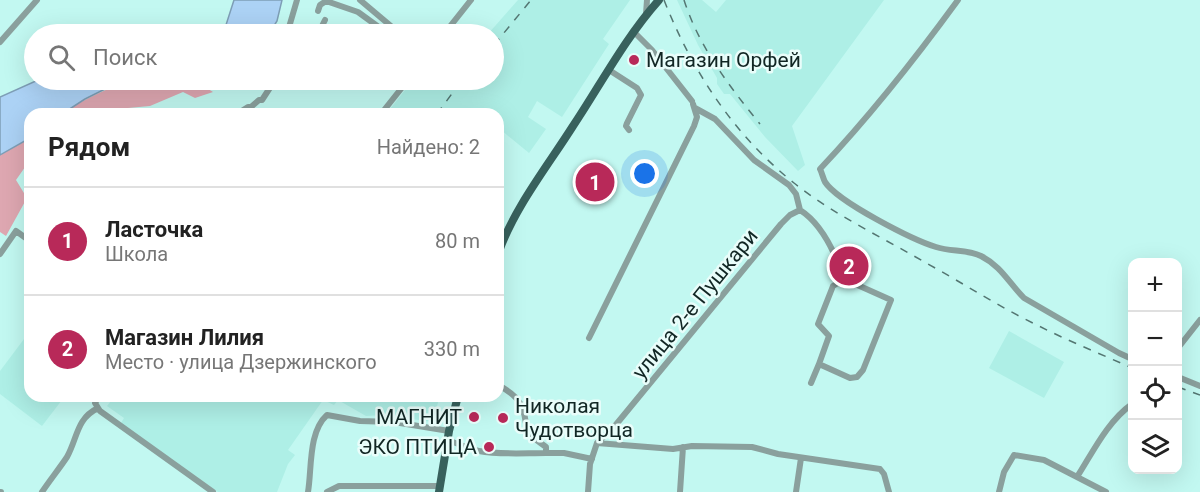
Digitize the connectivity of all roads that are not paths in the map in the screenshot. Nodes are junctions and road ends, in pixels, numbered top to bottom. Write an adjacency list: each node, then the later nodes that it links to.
1 (37, 0): 19 (street)
2 (297, 0): 13 (street)
3 (360, 0): 11 (street)
4 (471, 0): 17 (street)
5 (647, 0): 10 (street)
6 (659, 0): 10 (main road)
7 (958, 0): 35 (street)
8 (318, 11): 9 (street)
9 (355, 11): 11 (street); 15 (street)
10 (646, 14): 18 (main road)
11 (380, 17): 16 (street)
12 (325, 20): 14 (street)
13 (290, 24)
14 (323, 24)
15 (372, 24)
16 (389, 24)
17 (452, 24)
18 (634, 32): 20 (main road); 23 (street)
19 (0, 42)
20 (609, 70): 26 (street); 29 (main road)
21 (269, 90): 24 (street)
22 (400, 90): 25 (street)
23 (694, 104): 27 (street); 33 (street)
24 (246, 108)
25 (386, 108)
26 (629, 130)
27 (800, 210): 31 (street); 46 (street, улица 2-е Пушкари)
28 (24, 237): 30 (street)
29 (504, 238)
30 (0, 254)
31 (844, 279): 36 (street); 36 (street)
32 (1200, 320): 34 (street)
33 (589, 338)
34 (1182, 343)
35 (1128, 357)
36 (819, 364): 38 (street)
37 (1182, 379): 39 (street)
38 (811, 383)
39 (1200, 386)
40 (504, 389): 48 (street)
41 (96, 402): 44 (street)
42 (456, 402): 45 (main road)
43 (1128, 407): 51 (street)
44 (98, 408): 54 (street); 55 (street)
45 (448, 436): 48 (street); 52 (main road); 56 (street)
46 (596, 446): 47 (street); 50 (street)
47 (683, 447): 49 (street); 59 (street)
48 (546, 453): 50 (street)
49 (801, 458): 53 (street); 60 (street)
50 (592, 459): 58 (street)
51 (1077, 477): 61 (street); 62 (street)
52 (439, 489): 57 (street)
53 (888, 489)
54 (42, 492)
55 (213, 492)
56 (308, 492)
57 (327, 492)
58 (588, 492)
59 (680, 492)
60 (796, 492)
61 (999, 492)
62 (1106, 492)

